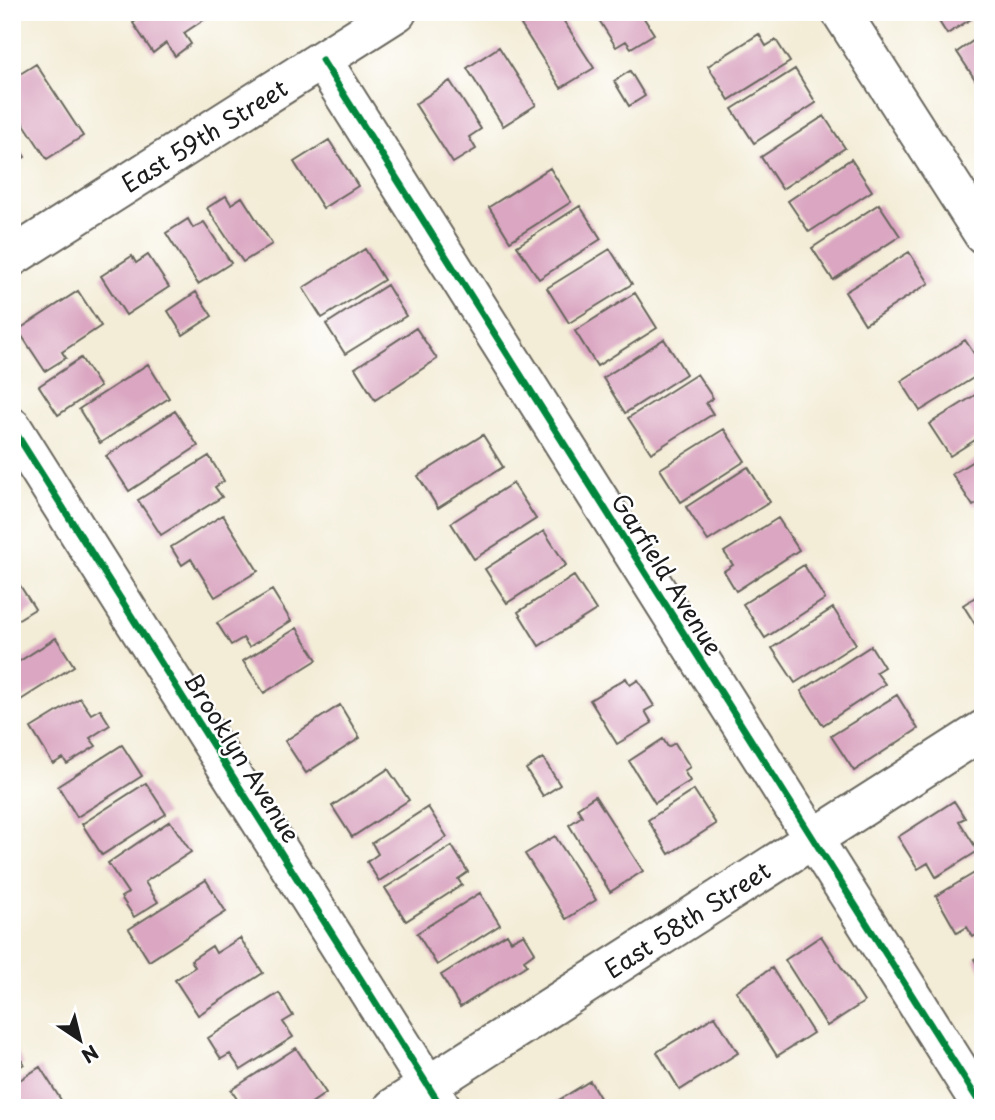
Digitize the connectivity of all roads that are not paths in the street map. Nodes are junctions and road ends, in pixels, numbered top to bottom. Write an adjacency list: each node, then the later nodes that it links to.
1 (397, 12): 3 (street, East 59th Street)
2 (841, 12): 4 (street)
3 (322, 60): 5 (street, East 59th Street); 8 (street, Garfield Avenue)
4 (983, 234)
5 (12, 257)
6 (12, 427): 9 (street, Brooklyn Avenue)
7 (983, 730): 8 (street, East 58th Street)
8 (812, 839): 9 (street, East 58th Street); 11 (street, Garfield Avenue)
9 (435, 1097): 10 (street, East 58th Street)
10 (393, 1108)
11 (983, 1108)

